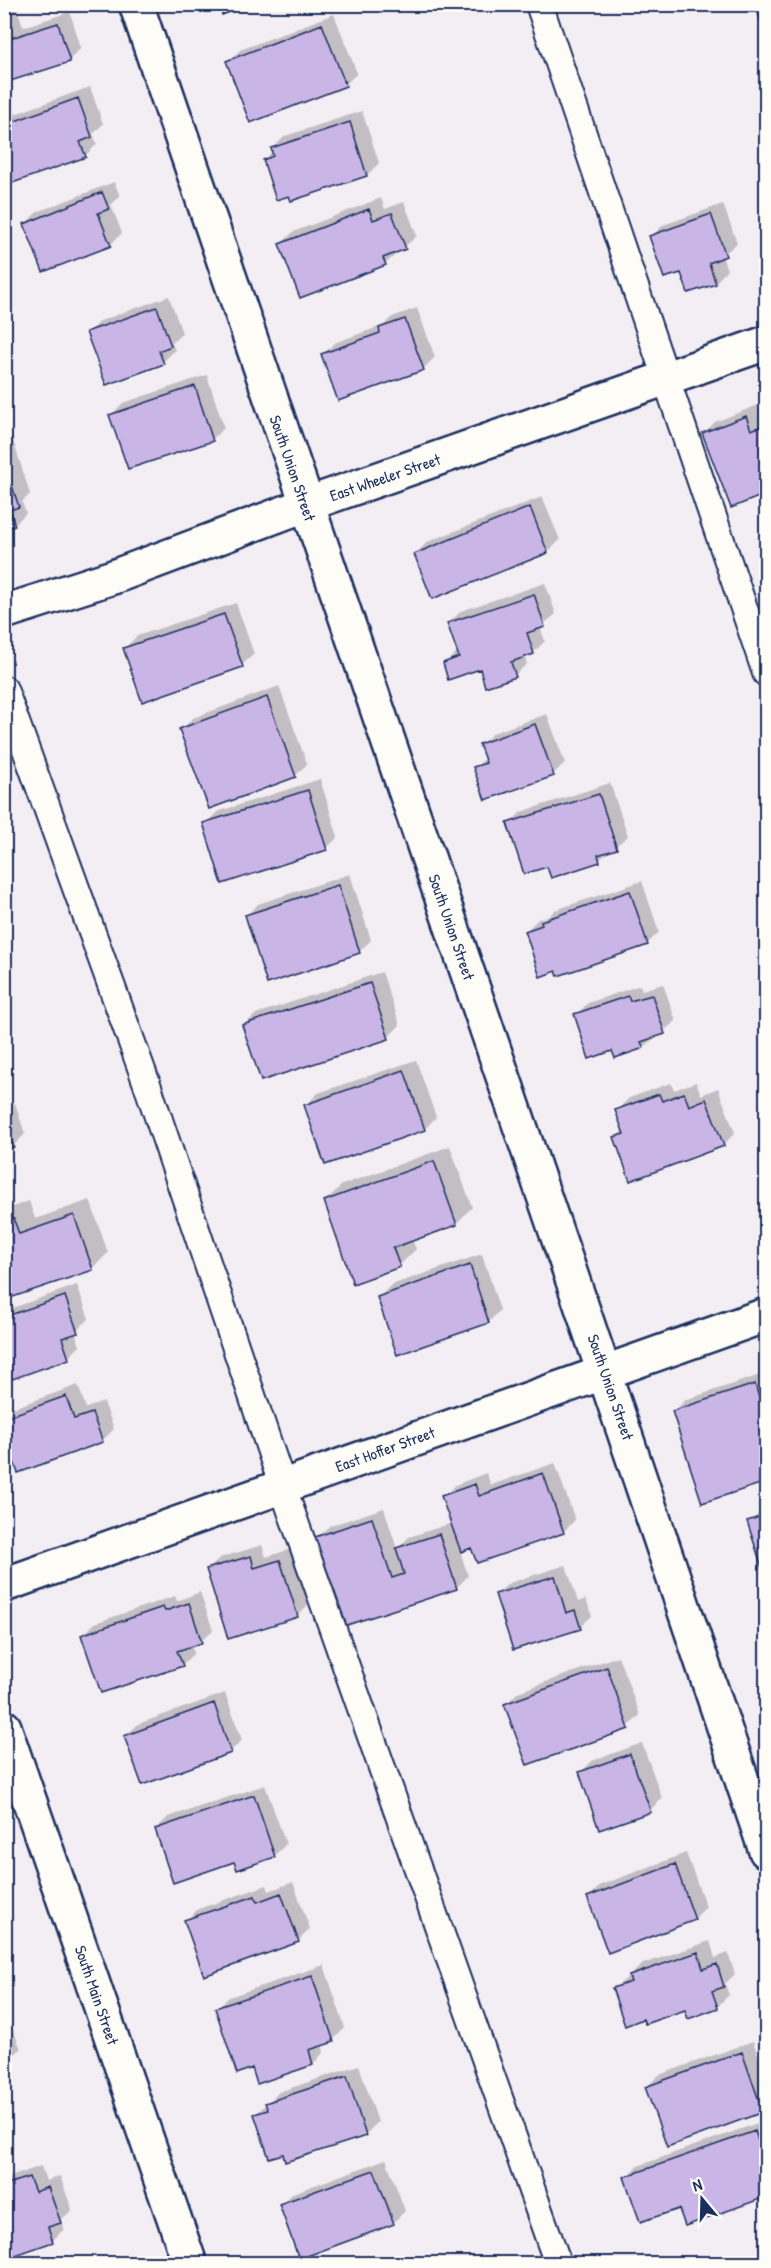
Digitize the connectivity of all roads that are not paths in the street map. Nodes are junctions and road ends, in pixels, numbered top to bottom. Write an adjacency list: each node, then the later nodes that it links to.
1 (136, 4): 5 (street, South Union Street)
2 (539, 4): 4 (lane)
3 (766, 343): 4 (street, East Wheeler Street)
4 (667, 378): 5 (street, East Wheeler Street); 7 (lane)
5 (305, 505): 6 (street, East Wheeler Street); 10 (street, South Union Street)
6 (4, 612)
7 (766, 673)
8 (4, 689): 11 (lane)
9 (766, 1316): 10 (street, East Hoffer Street)
10 (606, 1371): 11 (street, East Hoffer Street); 14 (street, South Union Street)
11 (283, 1486): 12 (street, East Hoffer Street); 16 (lane)
12 (4, 1585)
13 (4, 1728): 15 (street, South Main Street)
14 (766, 1851)
15 (190, 2264)
16 (558, 2264)

